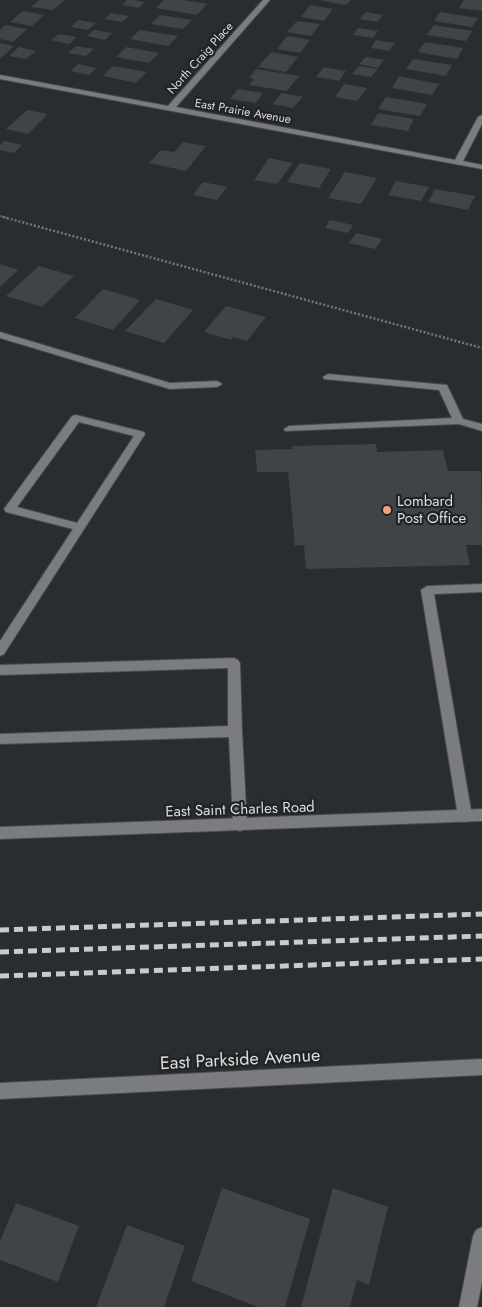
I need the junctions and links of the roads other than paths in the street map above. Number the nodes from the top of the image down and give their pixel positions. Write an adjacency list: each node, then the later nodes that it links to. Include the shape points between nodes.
1 (267, 0): 3 (street, North Craig Place)
2 (0, 77): 3 (street, East Prairie Avenue)
3 (170, 109): 5 (street, East Prairie Avenue)
4 (482, 117): 5 (street)
5 (458, 162): 6 (street, East Prairie Avenue)
6 (482, 167)
7 (0, 335): 9 (street, via 170,386)
8 (328, 377): 10 (street, via 443,386)
9 (217, 384)
10 (459, 422): 11 (street); 12 (street)
11 (482, 428)
12 (289, 429)
13 (79, 528): 13 (street, via 104,488 140,434 76,418 10,509); 15 (street)
14 (482, 588): 20 (street, via 427,590)
15 (0, 651)
16 (0, 670): 17 (street, via 234,664)
17 (235, 732): 18 (street); 21 (street)
18 (0, 739)
19 (482, 815): 20 (street, East Saint Charles Road)
20 (464, 816): 21 (street, East Saint Charles Road)
21 (240, 825): 22 (street, East Saint Charles Road)
22 (0, 833)
23 (482, 1067): 24 (street, East Parkside Avenue)
24 (0, 1090)
25 (482, 1236): 26 (street)
26 (468, 1307)

